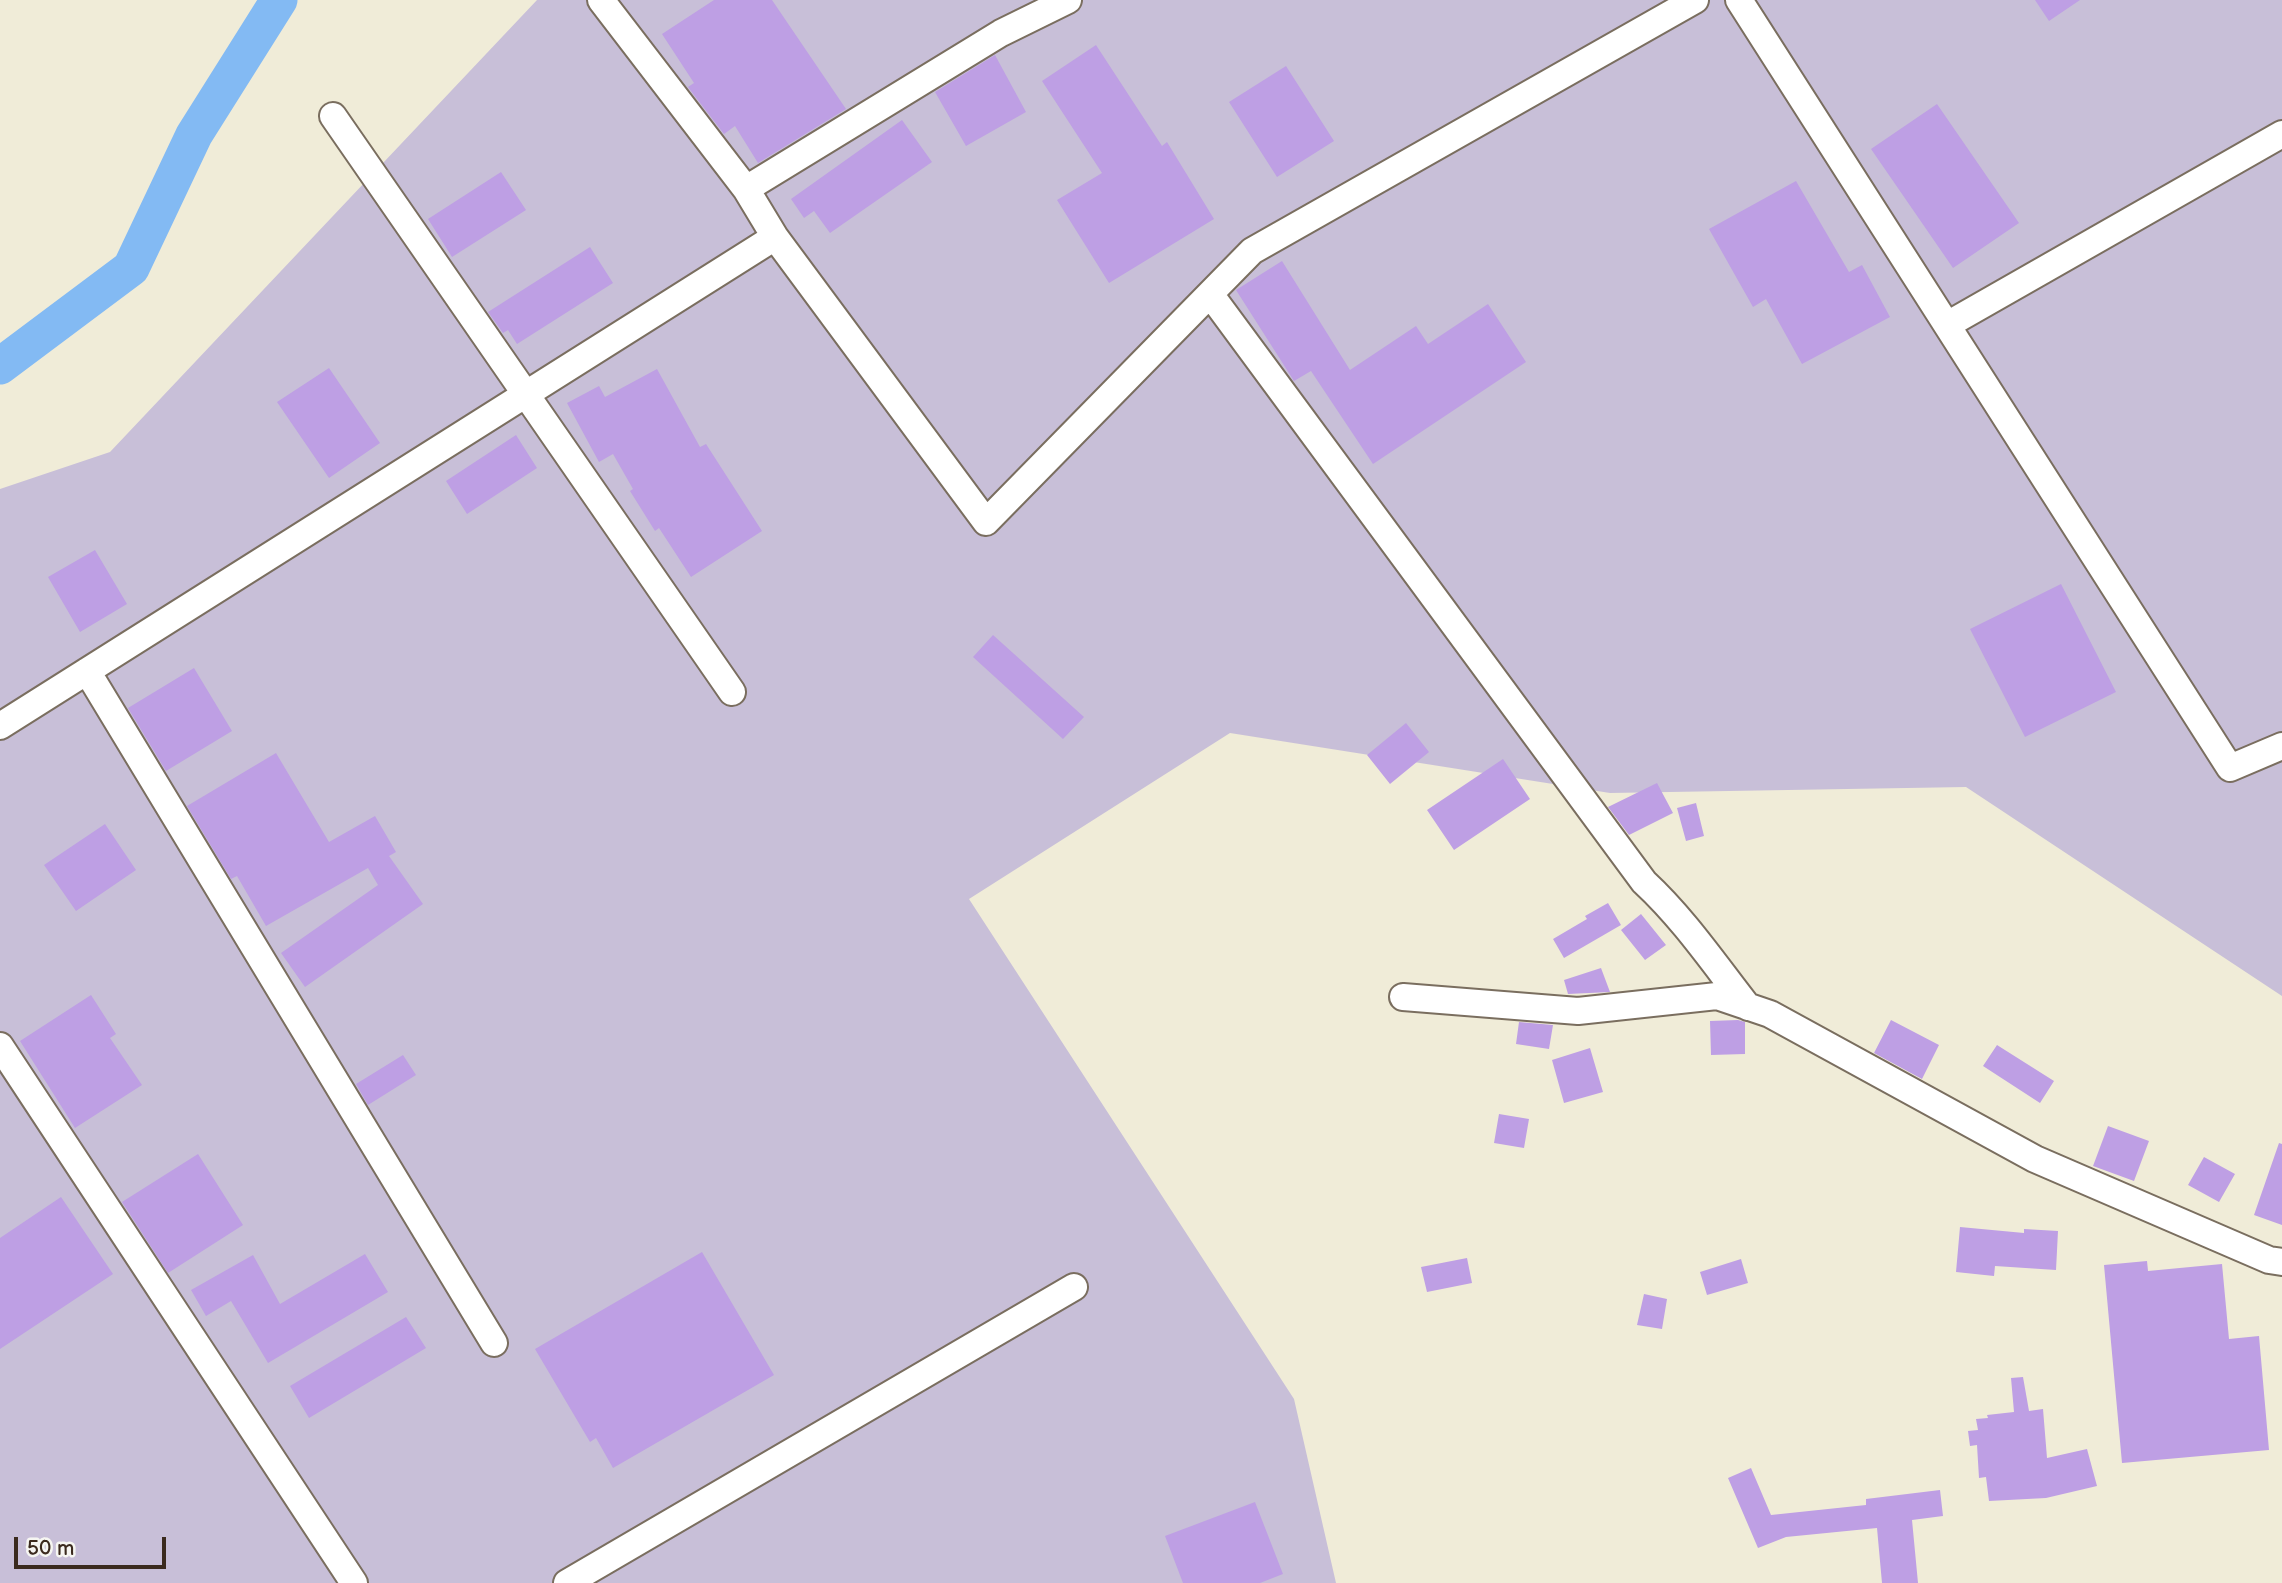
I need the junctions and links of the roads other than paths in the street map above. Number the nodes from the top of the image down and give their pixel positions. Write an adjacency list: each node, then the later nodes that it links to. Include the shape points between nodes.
1 (601, 0): 7 (street)
2 (1068, 0): 7 (street, via 1001,33)
3 (1695, 0): 9 (street, via 1252,251)
4 (1739, 0): 10 (street)
5 (333, 116): 11 (street)
6 (2282, 134): 10 (street)
7 (746, 189): 8 (street)
8 (775, 237): 9 (street, via 986,522); 11 (street)
9 (1210, 294): 17 (street, via 1644,882 1662,898)
10 (1947, 325): 15 (street, via 2230,768)
11 (526, 394): 12 (street); 13 (street)
12 (87, 671): 14 (street); 21 (street)
13 (732, 692)
14 (0, 726)
15 (2282, 746)
16 (1403, 997): 17 (street, via 1578,1010 1717,996)
17 (1748, 1007): 19 (street, via 1770,1014 2035,1159)
18 (0, 1046): 22 (street)
19 (2282, 1262)
20 (1074, 1287): 23 (street)
21 (495, 1343)
22 (354, 1583)
23 (567, 1583)

